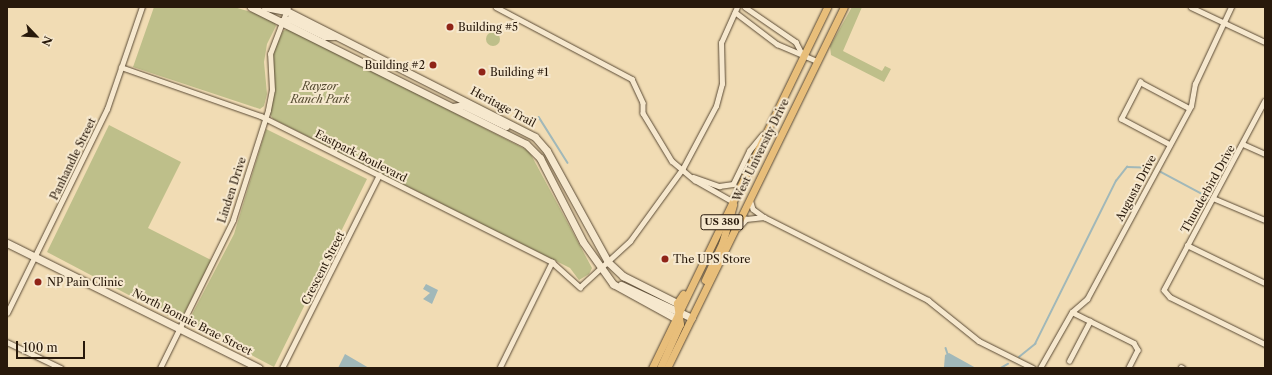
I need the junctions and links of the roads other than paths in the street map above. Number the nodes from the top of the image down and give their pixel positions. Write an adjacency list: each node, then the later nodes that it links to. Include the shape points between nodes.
1 (142, 7): 20 (street, Panhandle Street)
2 (251, 7): 13 (street, Heritage Trail)
3 (265, 7): 11 (street, via 280,12)
4 (279, 7): 11 (street, Heritage Trail)
5 (496, 7): 31 (street, via 632,79 643,103 644,112 665,153)
6 (745, 7): 17 (street, via 796,42)
7 (827, 7): 17 (main road, West University Drive / US 380)
8 (844, 7): 18 (main road, West University Drive / US 380)
9 (1191, 7): 14 (street)
10 (1231, 7): 14 (street, Augusta Drive)
11 (288, 9): 13 (street, Linden Drive); 15 (street, Heritage Trail)
12 (736, 9): 17 (street, via 777,44); 31 (street, via 721,43 722,84 716,106)
13 (282, 21): 15 (street, via 290,19 325,36); 21 (street, Heritage Trail); 25 (street, Linden Drive, via 270,54 272,90)
14 (1224, 23): 16 (street); 24 (street, Augusta Drive, via 1195,84)
15 (335, 36): 19 (street, Heritage Trail)
16 (1265, 42)
17 (802, 54): 18 (street); 27 (main road, West University Drive / US 380)
18 (817, 61): 36 (main road, West University Drive / US 380)
19 (395, 65): 21 (street); 46 (street, Heritage Trail, via 535,137 547,151)
20 (121, 67): 25 (street, Eastpark Boulevard); 44 (street, Panhandle Street, via 101,121)
21 (390, 75): 23 (street, Heritage Trail)
22 (1265, 101): 28 (street, Thunderbird Drive)
23 (453, 107): 26 (street, via 463,105); 47 (street, Heritage Trail, via 533,150)
24 (1189, 108): 29 (street, Augusta Drive); 29 (street, via 1140,82 1121,120)
25 (265, 118): 32 (street, Eastpark Boulevard); 55 (street, Linden Drive, via 224,243)
26 (506, 126)
27 (765, 131): 33 (street, via 749,151 733,184 719,186); 34 (main road, West University Drive / US 380)
28 (1243, 144): 30 (street); 35 (street, Thunderbird Drive)
29 (1170, 145): 50 (street, Augusta Drive, via 1087,299)
30 (1265, 154)
31 (682, 169): 33 (street); 46 (street, via 630,241)
32 (379, 175): 45 (street, Eastpark Boulevard); 63 (street, Crescent Street)
33 (694, 176): 37 (street)
34 (736, 191): 37 (main road, West University Drive / US 380); 53 (main road, via 727,232 693,306)
35 (1213, 198): 39 (street); 43 (street, Thunderbird Drive)
36 (750, 199): 38 (street, via 753,209); 41 (main road, West University Drive / US 380)
37 (732, 201): 40 (main road, West University Drive / US 380)
38 (764, 217): 41 (street, via 746,219); 67 (street, via 928,300 979,341)
39 (1265, 220)
40 (716, 234): 49 (main road, via 709,239); 52 (main road, West University Drive / US 380)
41 (733, 234): 53 (main road, West University Drive / US 380)
42 (7, 243): 44 (street, North Bonnie Brae Street)
43 (1187, 245): 48 (street); 57 (street, Thunderbird Drive, via 1164,290 1170,297)
44 (34, 256): 51 (street, Panhandle Street); 55 (street, North Bonnie Brae Street)
45 (552, 262): 47 (street, Eastpark Boulevard, via 580,287); 59 (street)
46 (608, 262): 47 (street); 49 (street, Heritage Trail, via 623,276)
47 (601, 268): 52 (street, Heritage Trail, via 612,282)
48 (1265, 282)
49 (677, 303): 52 (main road)
50 (1072, 312): 54 (street); 68 (street, Augusta Drive)
51 (7, 313)
52 (677, 315): 53 (street, Heritage Trail); 64 (main road, West University Drive / US 380); 65 (main road, via 680,324)
53 (692, 318): 66 (main road, West University Drive / US 380)
54 (1090, 321): 58 (street); 69 (street, via 1136,346)
55 (180, 328): 61 (street, Linden Drive); 62 (street, North Bonnie Brae Street)
56 (7, 342): 60 (street)
57 (1265, 344)
58 (1069, 361)
59 (500, 367)
60 (61, 368)
61 (160, 368)
62 (259, 368)
63 (282, 368)
64 (652, 368)
65 (660, 368)
66 (666, 368)
67 (1033, 368)
68 (1040, 368)
69 (1129, 368)

